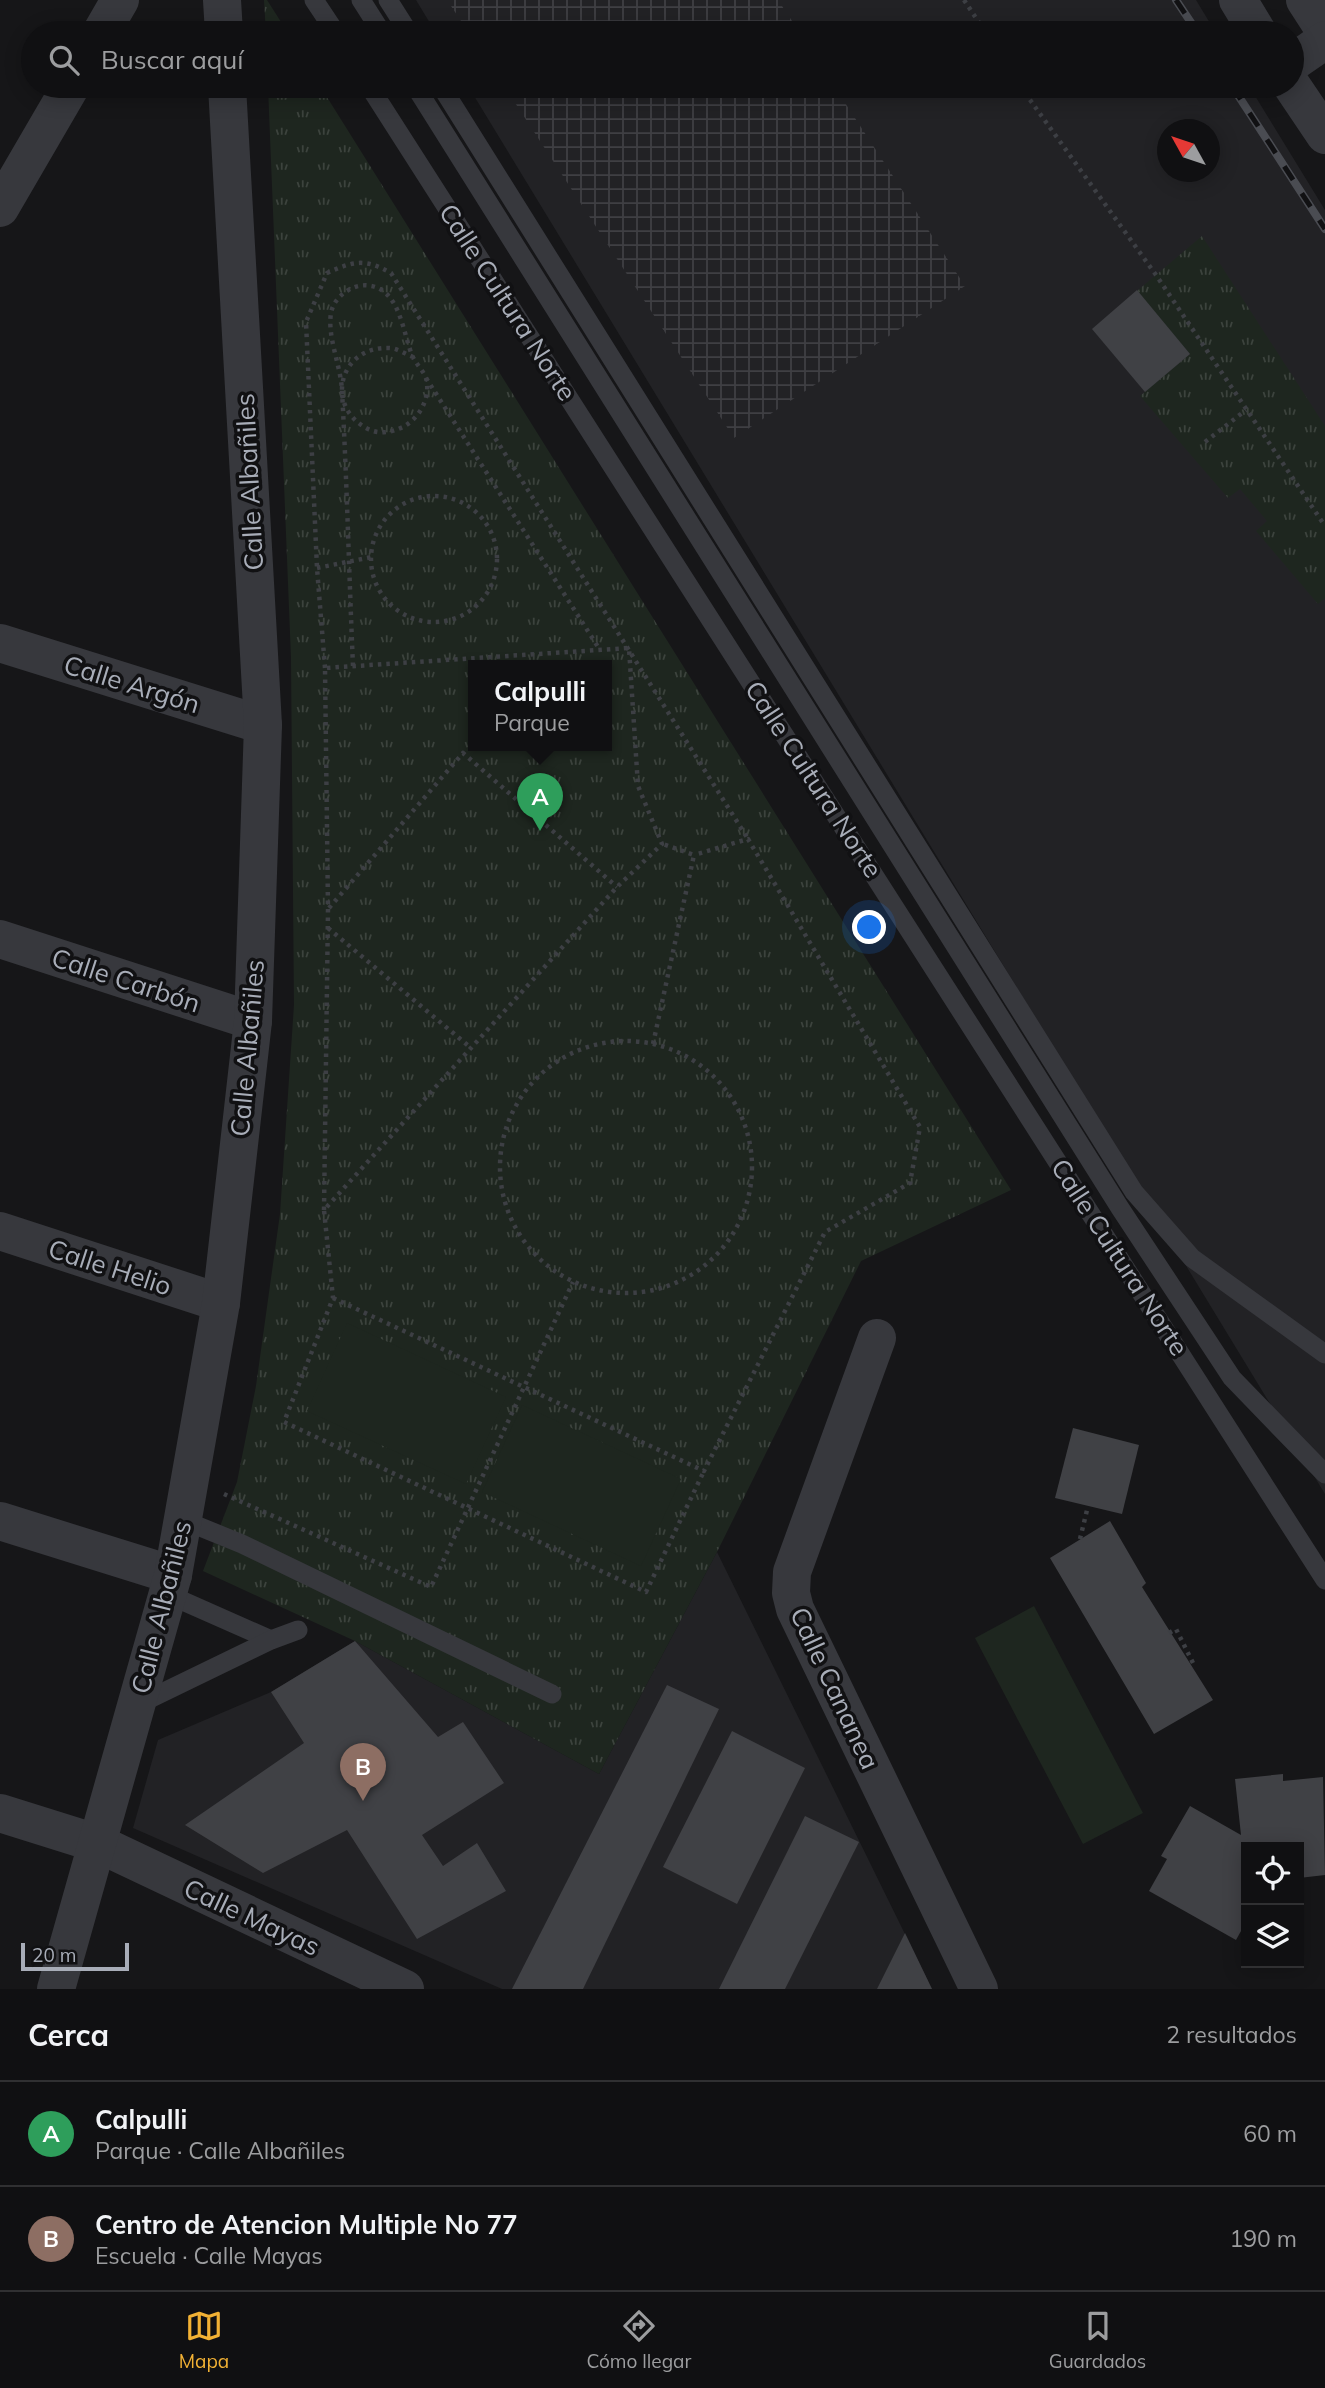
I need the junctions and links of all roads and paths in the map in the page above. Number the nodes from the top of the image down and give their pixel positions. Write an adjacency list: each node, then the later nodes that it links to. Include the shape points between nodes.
1 (120, 0): 9 (street)
2 (222, 0): 10 (street)
3 (314, 0): 11 (lane)
4 (361, 0): 12 (lane)
5 (388, 0): 13 (lane)
6 (964, 0): 14 (path)
7 (1238, 0): 15 (street)
8 (1305, 0): 16 (street)
9 (108, 21)
10 (223, 21)
11 (328, 21)
12 (374, 21)
13 (401, 21)
14 (978, 21)
15 (1251, 21)
16 (1325, 31)
17 (1325, 40): 18 (street)
18 (1304, 55)
19 (64, 98): 27 (street)
20 (228, 98): 43 (street, Calle Albañiles)
21 (377, 98): 70 (lane, Calle Cultura Norte)
22 (423, 98): 63 (lane, via 1120,1208 1232,1378)
23 (449, 98): 60 (lane, via 1134,1192 1192,1258)
24 (1029, 98): 32 (path)
25 (1300, 98): 26 (street)
26 (1325, 135)
27 (0, 208)
28 (413, 357): 29 (path); 30 (path, via 391,347 367,350 351,363); 30 (path, via 397,309 387,294 371,286 352,287 339,297 331,312)
29 (426, 378): 31 (path, via 425,401 413,422 391,432 371,431 353,420); 40 (path)
30 (342, 381): 31 (path)
31 (343, 402): 36 (path)
32 (1246, 410): 33 (path); 34 (path)
33 (1205, 442)
34 (1325, 526)
35 (372, 557): 35 (path, via 378,586 397,610 415,619 439,622 461,616 480,603 493,583 498,560 494,537 483,517 465,503 442,496 420,497 386,519 375,537); 36 (path)
36 (349, 563): 37 (path); 41 (path)
37 (317, 568): 39 (path, via 306,322 327,273 350,263 372,262 391,273); 42 (path)
38 (0, 643): 43 (street, Calle Argón)
39 (629, 648): 40 (path); 44 (path); 45 (path, via 638,786)
40 (600, 650): 41 (path)
41 (353, 666): 42 (path)
42 (326, 668): 48 (path)
43 (263, 725): 51 (street, Calle Albañiles)
44 (748, 839): 46 (path); 62 (path, via 920,1127 910,1183 825,1232)
45 (662, 844): 46 (path); 47 (path)
46 (694, 855): 52 (path)
47 (617, 887): 48 (path, via 463,753); 53 (path)
48 (328, 909): 49 (path)
49 (327, 927): 53 (path); 54 (path)
50 (0, 939): 51 (street, Calle Carbón)
51 (253, 1021): 58 (street, Calle Albañiles)
52 (653, 1044): 56 (path, via 615,1042 578,1051 537,1079 510,1119 500,1167 509,1213 534,1254); 56 (path, via 699,1064 733,1100 751,1147 748,1198 727,1243 690,1276 668,1286 620,1293)
53 (471, 1048): 54 (path)
54 (324, 1210): 57 (path)
55 (0, 1231): 58 (street, Calle Helio)
56 (573, 1282): 61 (path)
57 (333, 1298): 61 (path); 66 (path, via 284,1422)
58 (221, 1303): 64 (street, Calle Albañiles)
59 (877, 1338): 82 (street, Calle Cananea, via 792,1572 791,1592 795,1609)
60 (1325, 1354)
61 (525, 1387): 62 (path); 66 (path)
62 (704, 1471): 66 (path, via 646,1592)
63 (1325, 1474)
64 (191, 1480): 66 (path, via 431,1587); 67 (street, Calle Albañiles)
65 (1088, 1506): 69 (path)
66 (468, 1508)
67 (183, 1520): 71 (street, Calle Albañiles); 76 (lane)
68 (0, 1521): 71 (street)
69 (1080, 1539)
70 (1325, 1580)
71 (170, 1585): 74 (lane); 77 (street, Calle Albañiles)
72 (298, 1630): 74 (lane)
73 (1169, 1633): 75 (path, via 1176,1629)
74 (271, 1640): 77 (lane)
75 (1195, 1667)
76 (552, 1694)
77 (137, 1705): 79 (street, Calle Albañiles)
78 (0, 1813): 79 (street, Calle Mayas)
79 (99, 1844): 80 (street, Calle Albañiles); 81 (street, Calle Mayas)
80 (56, 1989)
81 (405, 1989)
82 (979, 1989)

